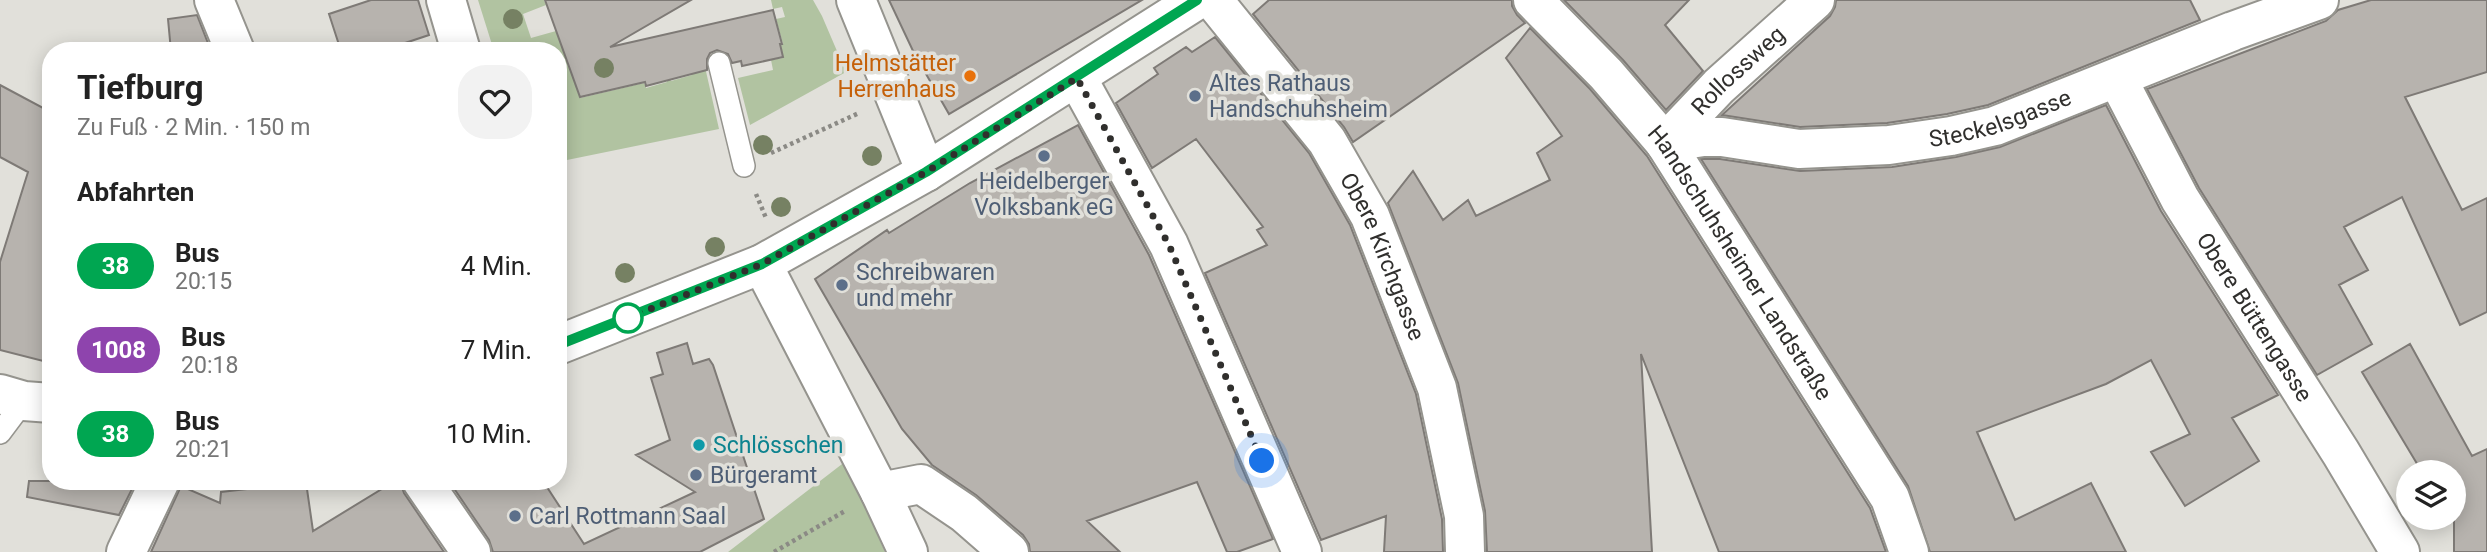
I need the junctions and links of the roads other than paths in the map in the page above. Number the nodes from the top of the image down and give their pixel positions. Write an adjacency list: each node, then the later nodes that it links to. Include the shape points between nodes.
1 (214, 0): 9 (street)
2 (446, 0): 10 (street)
3 (856, 0): 16 (street)
4 (1197, 0): 12 (street)
5 (1213, 0): 29 (street, Obere Kirchgasse, via 1327,141 1370,216 1437,388 1465,516)
6 (1533, 0): 14 (street, Handschuhsheimer Landstraße)
7 (1815, 0): 14 (street, Rollossweg, via 1719,86)
8 (2319, 0): 13 (street, Steckelsgasse)
9 (231, 42)
10 (458, 42)
11 (719, 63): 15 (lane)
12 (1077, 78): 16 (street); 28 (street, via 1169,245)
13 (2117, 78): 14 (street, Steckelsgasse, via 1995,126 1889,145 1799,149 1722,136); 31 (street, Obere Büttengasse, via 2180,199)
14 (1665, 143): 30 (street, Handschuhsheimer Landstraße, via 1890,498)
15 (744, 166)
16 (926, 172): 17 (street)
17 (772, 259): 18 (street); 23 (street)
18 (567, 331)
19 (25, 399): 20 (lane)
20 (0, 433)
21 (156, 490): 24 (street)
22 (428, 490): 25 (street)
23 (880, 492): 26 (street); 27 (street, via 921,484)
24 (126, 552)
25 (471, 552)
26 (908, 552)
27 (1009, 552)
28 (1302, 552)
29 (1465, 552)
30 (1909, 552)
31 (2400, 552)

